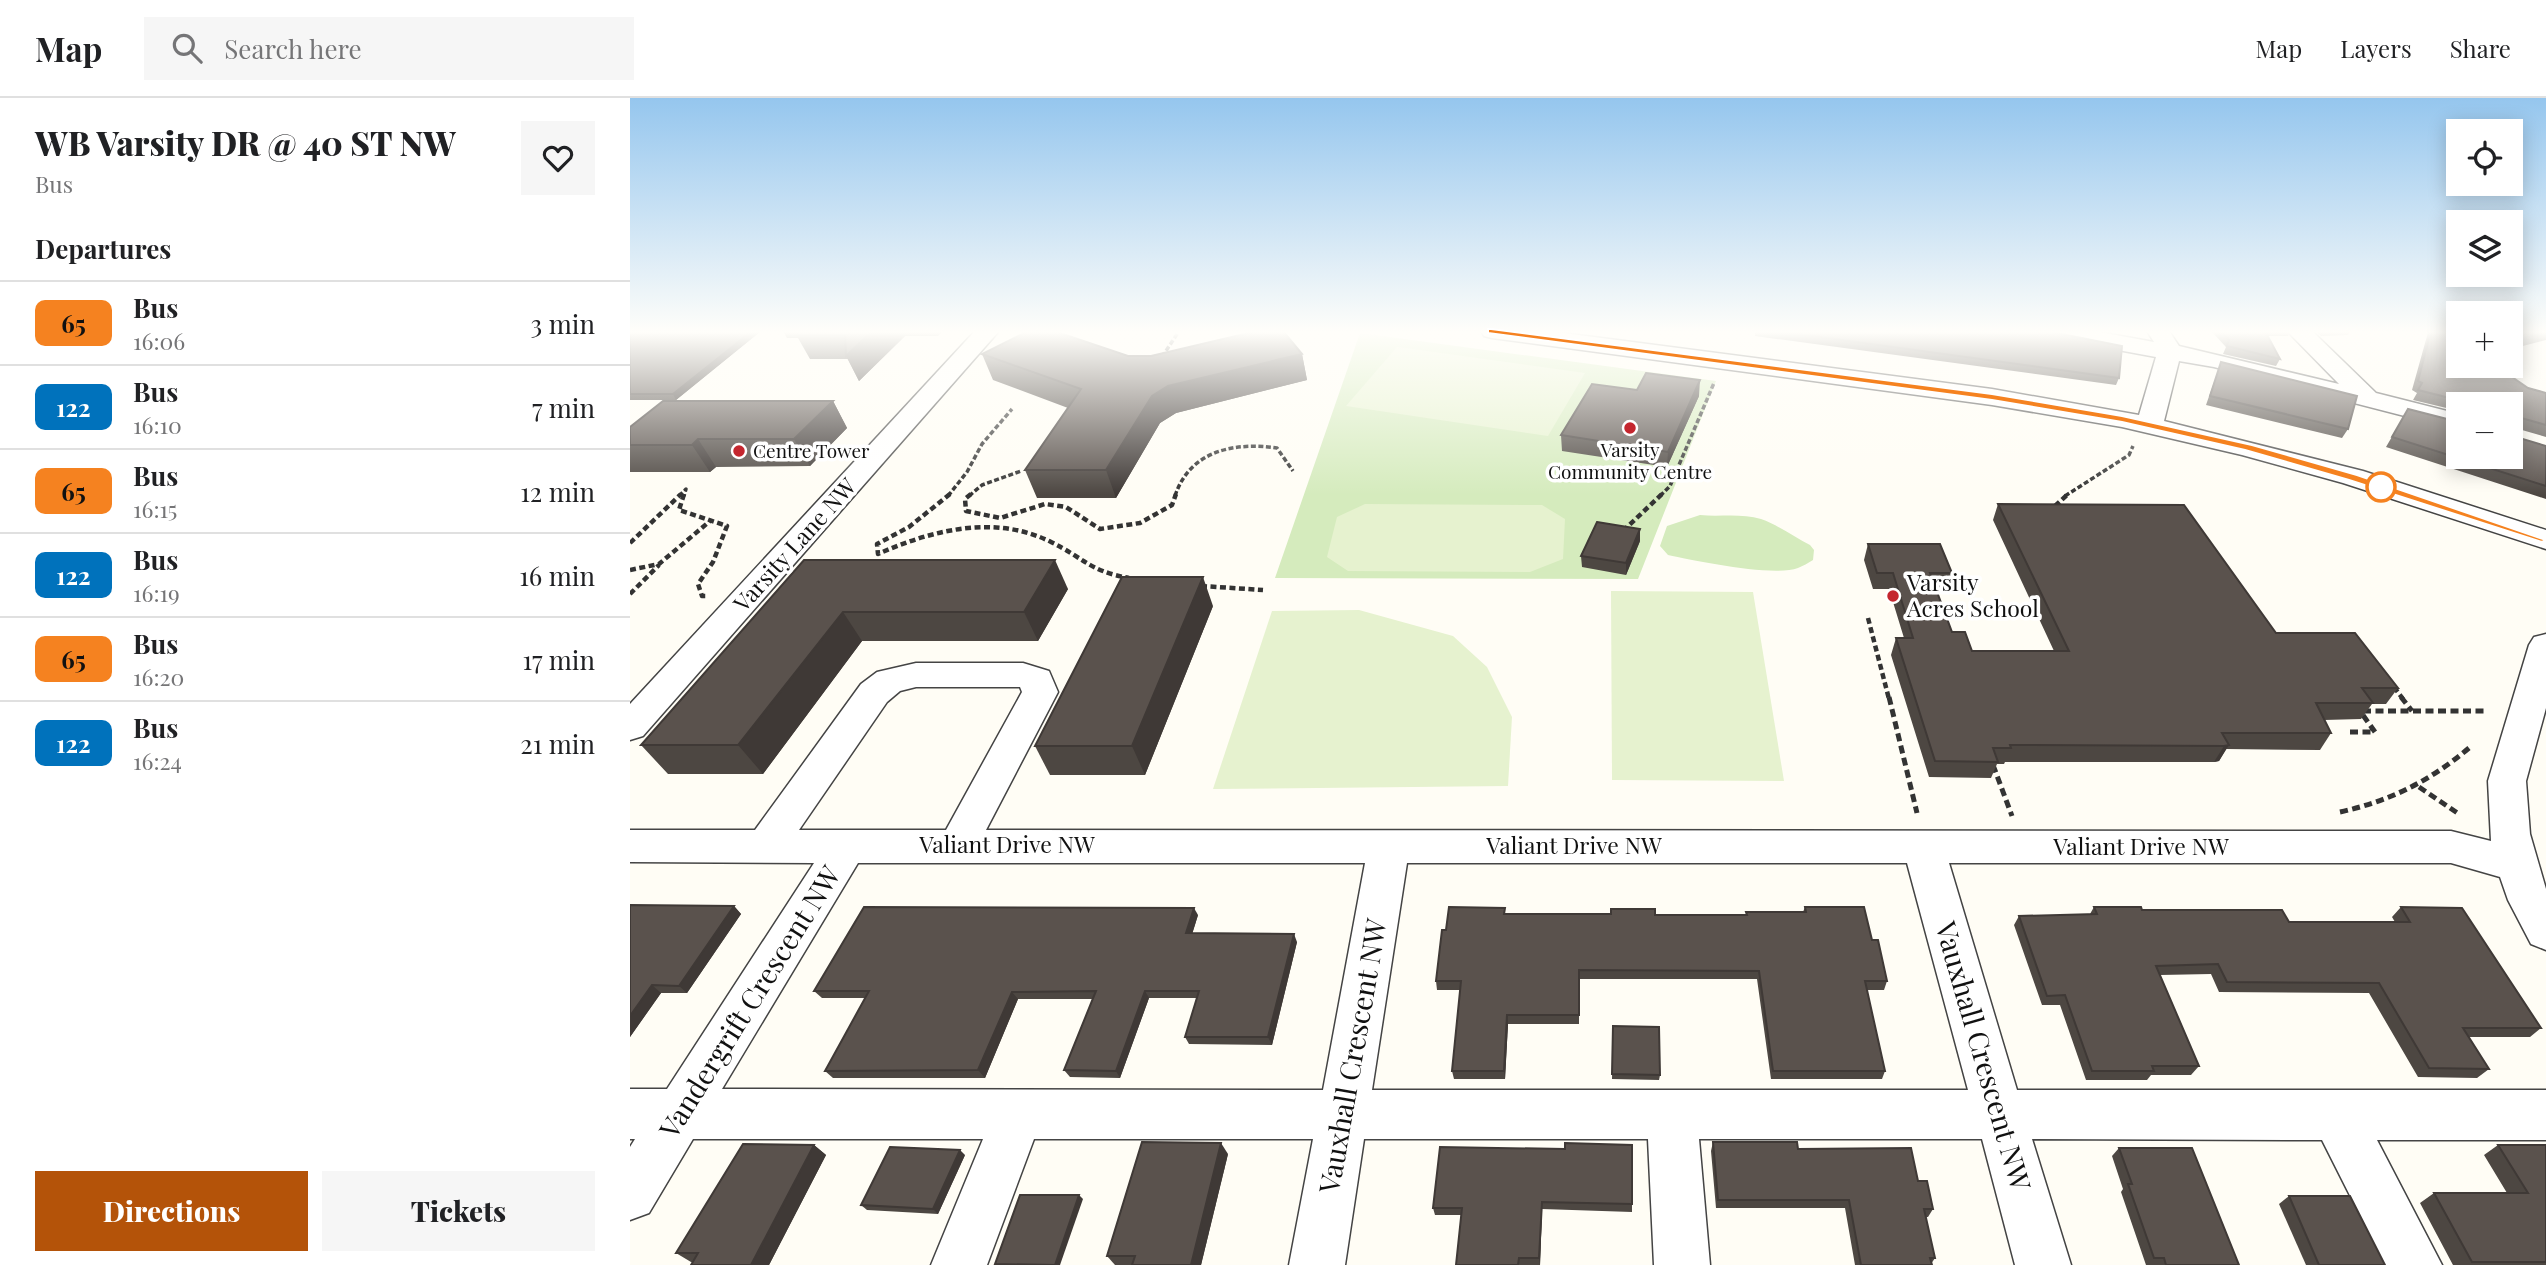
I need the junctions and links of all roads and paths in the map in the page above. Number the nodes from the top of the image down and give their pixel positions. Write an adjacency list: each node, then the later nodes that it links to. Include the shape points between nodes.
1 (939, 385): 25 (street, Varsity Lane NW)
2 (1704, 385): 16 (path, via 1670,486)
3 (1905, 385): 10 (street)
4 (2156, 385): 10 (street)
5 (2328, 385): 7 (street)
6 (2356, 385): 7 (street)
7 (2367, 396): 9 (street)
8 (1012, 409): 21 (path, via 982,444 957,487 929,513 877,544 878,554 930,534 987,526 1026,532 1095,570)
9 (2446, 418)
10 (2150, 425): 17 (street, via 2353,477)
11 (2120, 443): 14 (path, via 2133,445 2129,455)
12 (1021, 471): 13 (path, via 982,485 965,499 966,511 1000,518 1045,504 1066,507 1100,529 1140,523 1172,505 1181,480 1203,456 1230,447 1254,443 1277,448)
13 (1293, 471)
14 (2055, 506)
15 (710, 521): 18 (path, via 679,510 686,489); 19 (path); 25 (path, via 727,526 713,562 698,584 702,596)
16 (1622, 532)
17 (2546, 540)
18 (630, 544)
19 (660, 564): 20 (path); 24 (path)
20 (630, 570)
21 (1132, 579)
22 (1191, 586): 23 (path)
23 (1263, 590)
24 (630, 594)
25 (751, 594): 31 (street, Varsity Lane NW)
26 (1868, 618): 39 (path)
27 (2545, 658): 45 (street, via 2507,781)
28 (2382, 681): 29 (path, via 2395,687)
29 (2413, 711): 30 (path); 32 (path, via 2358,711 2375,732)
30 (2484, 711)
31 (630, 727)
32 (2350, 732)
33 (2469, 748): 35 (path)
34 (1993, 764): 38 (path)
35 (2419, 787): 36 (path, via 2393,799); 37 (path)
36 (2336, 812)
37 (2459, 815)
38 (2012, 818)
39 (1921, 832): 44 (street, Valiant Drive NW); 45 (street, Valiant Drive NW, via 2451,847); 54 (street, Vauxhall Crescent NW)
40 (958, 845): 42 (street, via 1040,692 1037,680 1023,675 916,675 889,681 874,693); 43 (street, Valiant Drive NW); 44 (street, Valiant Drive NW)
41 (630, 846): 42 (street, Valiant Drive NW)
42 (766, 846): 43 (street, Valiant Drive NW)
43 (847, 846): 47 (street, Vandergrift Crescent NW)
44 (1389, 846): 52 (street, Vauxhall Crescent NW)
45 (2516, 864): 46 (street)
46 (2546, 931)
47 (681, 1113): 48 (street); 49 (street); 55 (street, Vandergrift Crescent NW)
48 (1018, 1113): 52 (street); 56 (street)
49 (630, 1114)
50 (1672, 1114): 52 (street); 54 (street); 58 (street)
51 (2336, 1114): 53 (street); 54 (street); 60 (street)
52 (1343, 1115): 57 (street, Vauxhall Crescent NW)
53 (2546, 1115)
54 (2001, 1117): 59 (street, Vauxhall Crescent NW)
55 (630, 1194)
56 (959, 1265)
57 (1317, 1265)
58 (1682, 1265)
59 (2043, 1265)
60 (2414, 1265)

